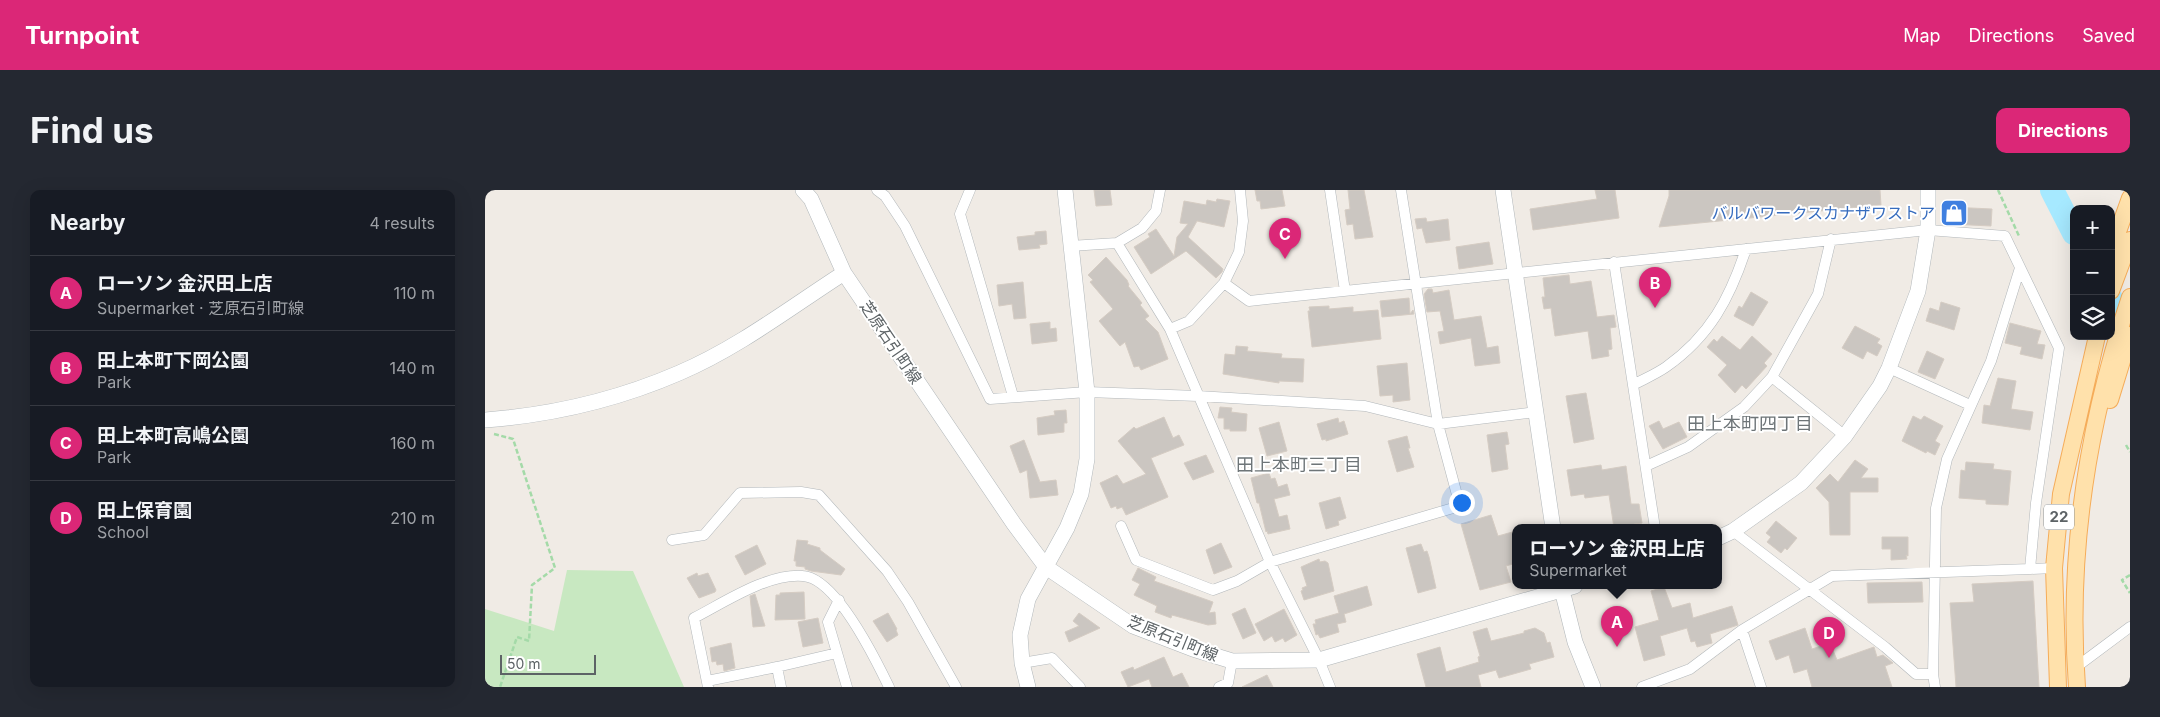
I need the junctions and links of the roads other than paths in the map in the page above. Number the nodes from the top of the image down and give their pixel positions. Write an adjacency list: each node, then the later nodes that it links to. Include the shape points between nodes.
1 (803, 190): 21 (street, 芝原石引町線, via 811,199)
2 (877, 190): 37 (street, via 885,196 905,226 990,399)
3 (970, 190): 37 (street, via 960,214)
4 (1065, 190): 16 (street)
5 (1160, 190): 15 (street, via 1156,211 1142,228)
6 (1240, 190): 24 (street, via 1243,221 1239,252)
7 (1331, 190): 26 (street)
8 (1401, 190): 25 (street)
9 (1503, 190): 22 (street)
10 (1928, 190): 12 (street)
11 (2127, 205): 18 (main road)
12 (1928, 230): 13 (street); 20 (street, via 2005,236); 32 (street, via 1918,291)
13 (1831, 239): 17 (street); 33 (street, via 1818,294)
14 (2130, 240): 23 (main road)
15 (1117, 243): 16 (street); 28 (street)
16 (1070, 246): 36 (street)
17 (1746, 248): 19 (street); 35 (street, via 1736,280 1703,336 1666,367)
18 (2112, 250)
19 (1614, 262): 22 (street); 35 (street)
20 (2020, 268): 39 (street, via 1991,361); 55 (street, via 2059,348 2036,503)
21 (845, 273): 41 (street, via 729,348 680,373 631,391 565,409); 53 (street, 芝原石引町線)
22 (1516, 273): 25 (street); 40 (street)
23 (2115, 280)
24 (1224, 283): 26 (street, via 1249,301); 28 (street, via 1189,321)
25 (1414, 284): 26 (street); 42 (street)
26 (1345, 291)
27 (2130, 297): 34 (main road, 22)
28 (1170, 329): 38 (street)
29 (2130, 335): 34 (main road, 22)
30 (2084, 340): 45 (main road, 22, via 2066,430)
31 (2095, 344): 45 (main road, 22)
32 (1889, 368): 39 (street); 43 (street)
33 (1773, 377): 43 (street); 44 (street, via 1744,407 1688,447)
34 (2109, 383): 68 (main road, 22, via 2079,526 2074,585)
35 (1633, 385): 44 (street)
36 (1087, 392): 37 (street); 38 (street); 53 (street, via 1087,460 1081,494)
37 (1013, 396)
38 (1197, 396): 42 (street, via 1365,406); 52 (street)
39 (1971, 406): 56 (street, via 1947,459 1936,508)
40 (1536, 412): 42 (street); 46 (street)
41 (485, 420)
42 (1438, 424): 52 (street, via 1460,506)
43 (1845, 436): 49 (street, via 1801,483)
44 (1645, 466): 47 (street)
45 (2061, 494): 54 (main road, 22)
46 (1552, 524)
47 (1654, 524)
48 (1121, 526): 52 (street, via 1136,560 1213,590 1237,581)
49 (1733, 531): 50 (street); 59 (street)
50 (1722, 536)
51 (672, 540): 74 (street, via 704,536 739,493 801,492 819,495 887,571)
52 (1270, 562): 64 (street)
53 (1046, 567): 65 (street, 芝原石引町線, via 1133,626); 66 (street, via 1028,599 1020,635)
54 (2054, 568): 55 (street); 83 (main road, 22)
55 (2030, 569): 56 (street)
56 (1934, 574): 59 (street, via 1831,576); 69 (street)
57 (1559, 589): 64 (street, 芝原石引町線)
58 (1566, 589): 79 (street, 芝原石引町線, via 1575,642)
59 (1808, 589): 62 (street); 69 (street, via 1916,674)
60 (839, 600): 63 (street, via 829,622); 70 (street, via 819,582 805,576 781,578 694,618); 73 (street)
61 (2130, 628): 68 (street)
62 (1742, 630): 80 (street, via 1690,669); 81 (street)
63 (837, 654): 67 (street); 72 (street)
64 (1319, 660): 65 (street, 芝原石引町線); 78 (street)
65 (1232, 661): 77 (street, via 1228,683)
66 (1022, 663): 75 (street); 76 (street, via 1052,658)
67 (777, 667): 70 (street); 71 (street)
68 (2075, 668): 84 (main road, 22)
69 (1933, 674): 82 (street)
70 (708, 684)
71 (781, 687)
72 (847, 687)
73 (889, 687)
74 (955, 687)
75 (1028, 687)
76 (1080, 687)
77 (1219, 687)
78 (1330, 687)
79 (1593, 687)
80 (1642, 687)
81 (1761, 687)
82 (1935, 687)
83 (2058, 687)
84 (2077, 687)

